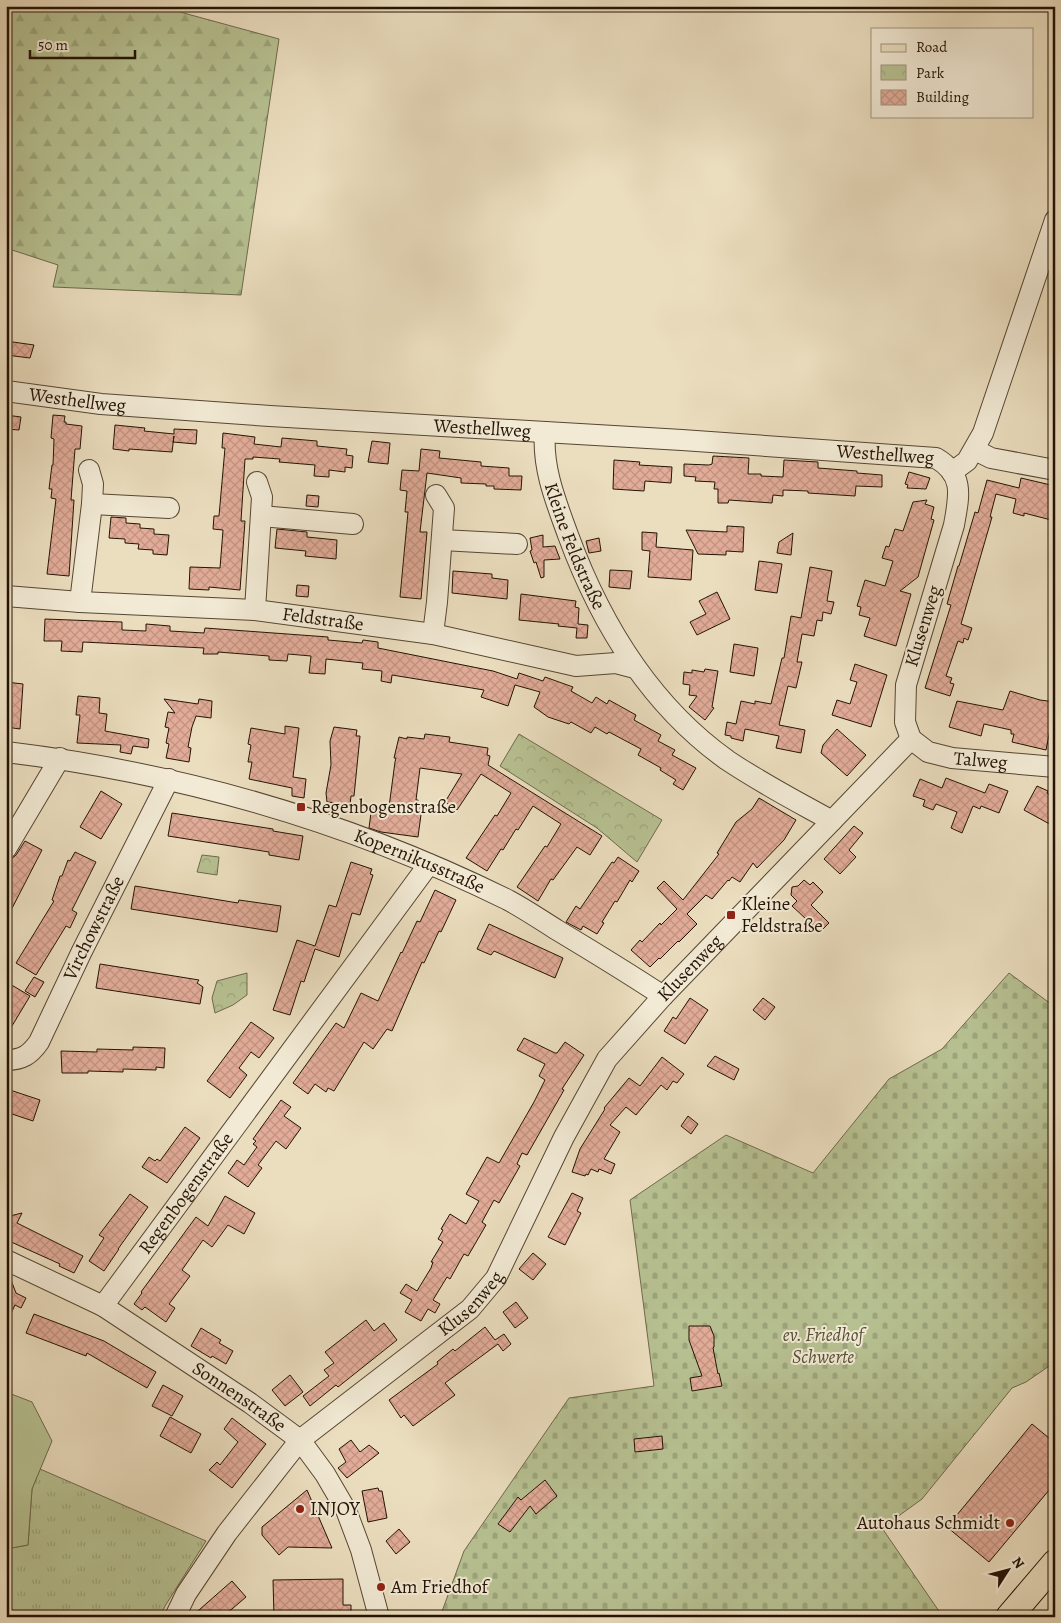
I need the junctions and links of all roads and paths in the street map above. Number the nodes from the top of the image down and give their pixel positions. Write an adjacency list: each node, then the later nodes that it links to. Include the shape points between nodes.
1 (1055, 220): 4 (street)
2 (6, 391): 3 (street, Westhellweg, via 101,404)
3 (545, 432): 7 (street, Westhellweg, via 936,458); 20 (street, Kleine Feldstraße, via 545,464 576,555 592,592)
4 (975, 450): 6 (street, via 991,458); 7 (street)
5 (89, 470): 10 (street, via 93,484)
6 (1055, 470)
7 (952, 472): 21 (street, Klusenweg, via 958,480 954,525 906,685 905,722)
8 (257, 482): 12 (street, via 262,497)
9 (436, 495): 14 (street, via 444,508)
10 (92, 504): 11 (street); 17 (street)
11 (169, 508)
12 (261, 516): 13 (street); 18 (street)
13 (353, 524)
14 (442, 540): 15 (street); 19 (street)
15 (517, 544)
16 (6, 596): 17 (street, Feldstraße)
17 (80, 602): 18 (street, Feldstraße)
18 (255, 610): 19 (street, Feldstraße)
19 (433, 634): 20 (street, Feldstraße, via 576,666 616,664)
20 (635, 668): 26 (street, Kleine Feldstraße, via 663,701 726,759)
21 (911, 739): 24 (street, Talweg, via 928,752 952,758); 26 (street, Klusenweg)
22 (6, 752): 23 (street, Kopernikusstraße)
23 (60, 758): 25 (street, Kopernikusstraße); 27 (street)
24 (1055, 767)
25 (169, 779): 28 (street, Kopernikusstraße, via 297,814); 30 (street, Virchowstraße, via 39,1042 26,1057)
26 (831, 821): 29 (street, Klusenweg)
27 (6, 849)
28 (429, 864): 29 (street, Kopernikusstraße, via 510,901); 32 (street, Regenbogenstraße)
29 (663, 996): 33 (street, Klusenweg, via 607,1059 564,1137 496,1278 470,1309)
30 (6, 1060)
31 (6, 1260): 32 (street, Sonnenstraße)
32 (103, 1306): 33 (street, Sonnenstraße)
33 (300, 1440): 35 (street, Klusenweg, via 227,1533 186,1594); 36 (street, Sonnenstraße, via 346,1510 361,1550)
34 (1055, 1562): 37 (main road)
35 (175, 1617)
36 (379, 1617)
37 (1009, 1617)

